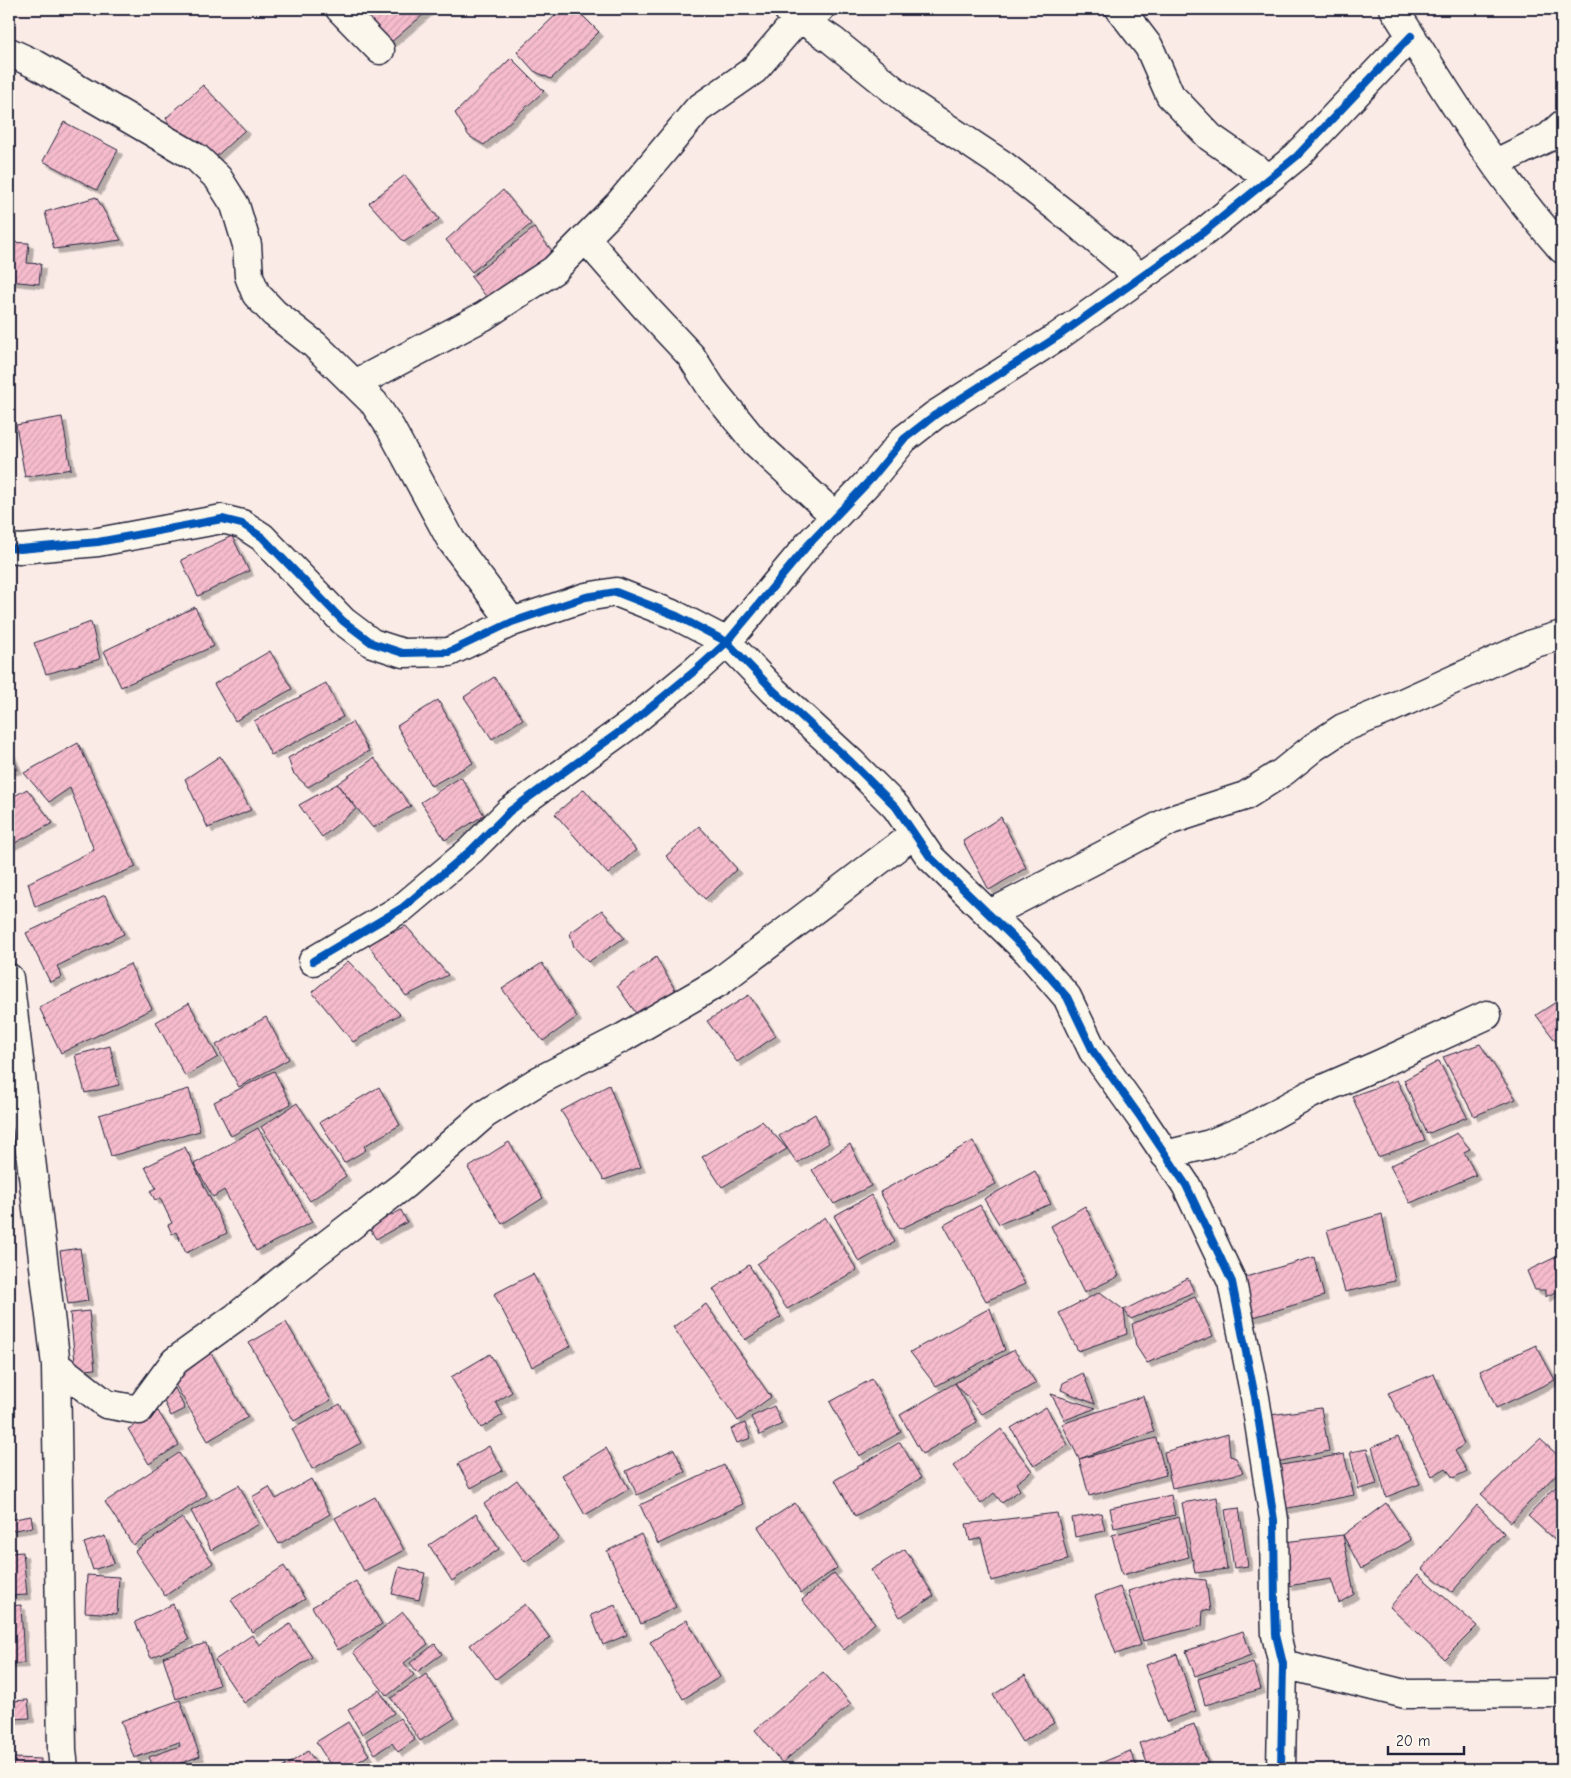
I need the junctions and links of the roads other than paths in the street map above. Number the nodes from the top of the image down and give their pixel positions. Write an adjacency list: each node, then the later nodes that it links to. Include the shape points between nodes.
1 (340, 9): 6 (street)
2 (1120, 9): 10 (street, via 1149,47 1170,95 1210,138)
3 (1394, 9): 5 (street)
4 (803, 12): 11 (street, via 754,70 698,109 619,204); 13 (street, via 832,40 911,104 1003,165)
5 (1411, 36): 9 (street); 10 (street, via 1296,156)
6 (380, 50)
7 (9, 52): 14 (street, via 197,158 218,178 235,205 247,245 249,276 256,294)
8 (1562, 125): 9 (street, via 1549,137)
9 (1496, 163): 12 (street, via 1533,216)
10 (1269, 178): 13 (street, via 1204,232)
11 (585, 238): 14 (street, via 554,270 484,316); 15 (street, via 691,356 712,389 755,442)
12 (1562, 249)
13 (1140, 277): 15 (street, via 904,439)
14 (355, 384): 17 (street, via 374,402 451,540)
15 (836, 516): 19 (street)
16 (9, 548): 17 (street, via 98,542 222,519 242,524 262,537 343,621 372,643 403,653 449,652)
17 (512, 622): 19 (street, via 586,597 616,592 677,616)
18 (1562, 635): 21 (street, via 1532,644 1343,728 1245,796 1171,820)
19 (727, 642): 20 (street, via 896,807); 22 (street, via 629,725 510,811 471,850 402,908)
20 (914, 834): 21 (street, via 930,857); 26 (street, via 719,982 624,1037 540,1080 485,1114 404,1185 236,1318 175,1361 139,1410 106,1404)
21 (990, 914): 25 (street, via 1066,997 1093,1051)
22 (313, 961)
23 (9, 978): 26 (street)
24 (1487, 1015): 25 (street, via 1311,1094 1251,1127 1210,1144)
25 (1165, 1155): 27 (street, via 1186,1185 1232,1282 1255,1397 1274,1520 1274,1605 1276,1635)
26 (56, 1366): 30 (street)
27 (1283, 1664): 28 (street, via 1405,1694); 29 (street)
28 (1562, 1693)
29 (1278, 1768)
30 (64, 1769)

